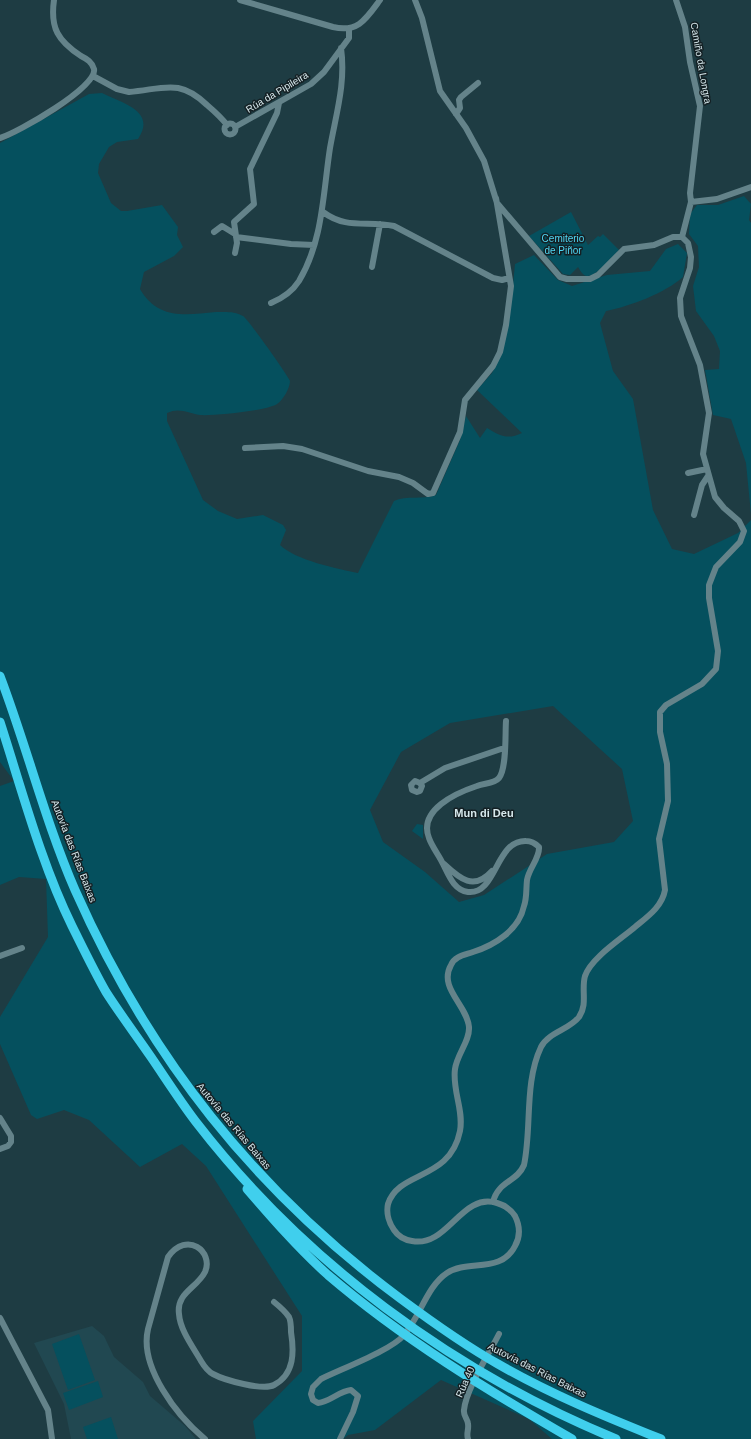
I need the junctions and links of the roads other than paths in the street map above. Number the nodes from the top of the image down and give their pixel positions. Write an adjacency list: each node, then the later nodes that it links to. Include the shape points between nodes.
1 (54, 0): 8 (street, via 53,18 58,36 69,48 89,61 94,70)
2 (240, 0): 6 (street, via 333,27)
3 (380, 0): 6 (street, via 362,22)
4 (415, 0): 11 (street, via 422,18 437,85)
5 (676, 0): 17 (street, Camiño da Longra, via 684,23 700,106)
6 (349, 29): 7 (street, Rúa da Pipileira, via 349,38)
7 (341, 48): 10 (street, Rúa da Pipileira, via 317,80); 18 (street, via 343,81 330,150)
8 (93, 76): 12 (street, Rúa da Pipileira, via 122,92 171,87 191,91); 14 (street, via 65,101)
9 (478, 83): 11 (street, via 461,97 460,108)
10 (279, 103): 13 (street, Rúa da Pipileira); 23 (street, via 250,169 254,205 235,220)
11 (456, 114): 16 (street, via 484,161)
12 (227, 125): 13 (street); 13 (street, Rúa da Pipileira, via 224,130 227,134 234,133)
13 (235, 127)
14 (0, 138)
15 (751, 187): 17 (street, via 717,199)
16 (496, 198): 19 (street); 22 (street)
17 (691, 202): 24 (street, Camiño da Longra)
18 (323, 212): 20 (street, via 334,219 359,225); 25 (street)
19 (506, 215): 22 (street, via 502,219); 24 (street, via 558,275 567,279 586,280 594,277 620,252 628,248 654,245 673,237)
20 (380, 224): 27 (street); 28 (street, via 400,229 493,278)
21 (214, 232): 23 (street, via 222,226)
22 (501, 235): 28 (street)
23 (236, 236): 25 (street); 26 (street)
24 (682, 237): 31 (street, via 688,243 691,257 680,298 680,309 684,328 699,360 707,399 709,421 703,451)
25 (314, 245): 29 (street, via 296,286 287,295)
26 (235, 253)
27 (372, 267)
28 (509, 278): 30 (street, via 511,293 500,352 490,371 465,400 460,432 433,493 428,494 405,479 368,471 302,449 283,446)
29 (271, 303)
30 (245, 448)
31 (707, 469): 32 (street); 33 (street)
32 (688, 474)
33 (708, 476): 34 (street, via 702,485); 51 (street, via 718,501 739,521 744,531 740,542 716,567 709,585 718,651 716,669 702,684 666,705 660,712 659,722 667,764 668,801 659,839 664,894 654,911 588,969 584,980 584,1006 580,1016 549,1038 542,1047 531,1090 524,1165 520,1173 499,1188)
34 (694, 515)
35 (0, 676): 61 (highway, Autovía das Rías Baixas, via 54,837 97,937 135,1007 177,1073 224,1134 292,1208 370,1276 413,1308 499,1365 595,1412)
36 (506, 721): 38 (street)
37 (0, 722): 49 (highway, via 43,855 71,924 106,991)
38 (504, 748): 39 (street); 40 (street)
39 (489, 753): 40 (street); 41 (street, via 445,768)
40 (504, 760): 42 (street, via 501,774 496,780 456,794 430,815 427,824 428,836)
41 (420, 783)
42 (442, 863): 44 (street, via 461,879); 45 (street, via 448,877 457,888)
43 (498, 864): 44 (street, via 484,878); 45 (street, via 484,886); 51 (street, via 507,850 516,843 531,842 539,847 539,854 529,873 523,910 512,929 494,944 457,958 447,975 469,1028 455,1068 460,1131 454,1147 440,1165 397,1190 387,1214 398,1235 407,1240 422,1242 439,1234 474,1205)
44 (471, 882): 45 (street, via 473,888)
45 (470, 892)
46 (22, 948): 47 (street)
47 (0, 956)
48 (0, 1118): 50 (street, via 11,1136 8,1146)
49 (194, 1120): 59 (highway, via 214,1151 279,1226 327,1274 446,1364); 60 (highway, via 289,1225 368,1295 464,1361 545,1406)
50 (0, 1150)
51 (492, 1202): 57 (street, via 507,1208 516,1219 519,1234 513,1250 491,1264 455,1269 443,1276 431,1291 411,1327 398,1341 321,1379 313,1387 311,1394 313,1400 318,1403 351,1390 358,1396)
52 (274, 1302): 56 (street, via 289,1318 293,1358 288,1372 279,1382 268,1387 218,1376 206,1369 201,1362 182,1327 178,1313 185,1292 205,1272 203,1254 194,1245 184,1244 172,1251 168,1257 148,1329 146,1351 168,1399 188,1424)
53 (0, 1318): 55 (street, via 48,1410)
54 (499, 1334): 58 (street, Rúa 40, via 471,1388 464,1409)
55 (52, 1439)
56 (205, 1439)
57 (340, 1439)
58 (468, 1439)
59 (572, 1439)
60 (616, 1439)
61 (661, 1439)

